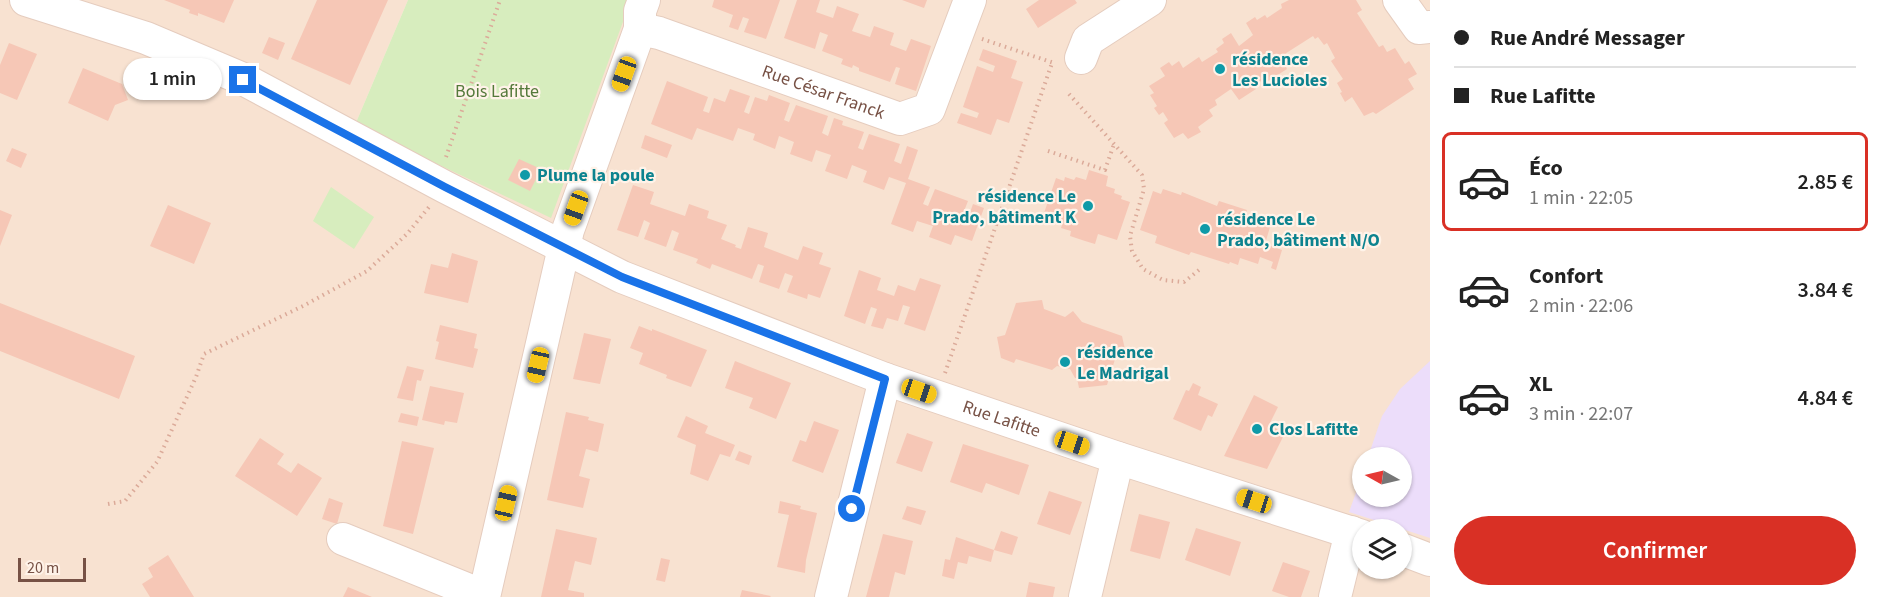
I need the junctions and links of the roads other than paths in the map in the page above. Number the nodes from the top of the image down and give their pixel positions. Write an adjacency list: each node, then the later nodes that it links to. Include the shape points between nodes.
1 (27, 0): 8 (street, Rue Lafitte, via 187,54)
2 (970, 0): 5 (street, Rue César Franck, via 929,109 900,119 659,33)
3 (1150, 0): 7 (street, via 1088,40)
4 (1399, 0): 6 (street, via 1419,28)
5 (642, 15): 8 (street)
6 (1430, 27)
7 (1067, 61)
8 (564, 248): 9 (street, Rue Lafitte, via 622,277); 16 (street)
9 (885, 379): 10 (street, Rue Lafitte); 17 (street)
10 (1118, 458): 11 (street, Rue Lafitte); 18 (street)
11 (1352, 533)
12 (343, 539): 16 (street)
13 (1352, 546): 19 (street)
14 (1412, 553): 15 (street)
15 (1430, 560)
16 (484, 596)
17 (831, 597)
18 (1086, 597)
19 (1335, 597)

